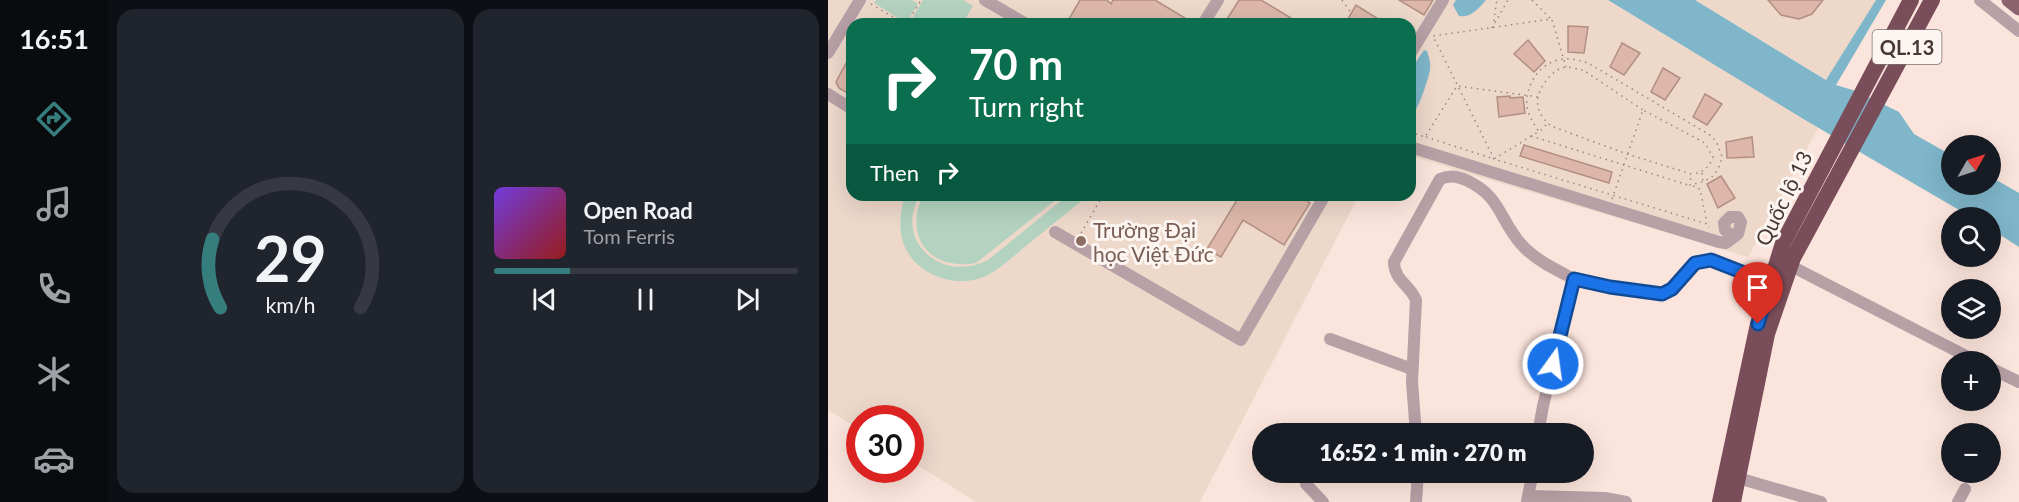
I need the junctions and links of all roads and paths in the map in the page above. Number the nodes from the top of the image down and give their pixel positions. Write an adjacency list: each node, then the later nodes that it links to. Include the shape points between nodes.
1 (860, 0): 17 (street)
2 (865, 0): 18 (path)
3 (921, 0): 19 (path)
4 (986, 0): 20 (street)
5 (1218, 0): 21 (street)
6 (1342, 0): 16 (path)
7 (1443, 0): 27 (street)
8 (1500, 0): 24 (path, via 1496,3)
9 (1508, 0): 24 (path)
10 (1532, 0): 22 (path)
11 (1911, 0): 60 (highway, Quốc lộ 13 / QL.13, via 1783,243)
12 (1932, 0): 58 (highway, Quốc lộ 13 / QL.13)
13 (1980, 0): 26 (street)
14 (2009, 0): 15 (main road)
15 (2019, 8)
16 (1351, 13)
17 (849, 18)
18 (896, 18)
19 (910, 18)
20 (1016, 18)
21 (1207, 18)
22 (1551, 19): 25 (path); 29 (path)
23 (846, 23): 28 (street)
24 (1494, 23): 25 (path)
25 (1492, 28): 31 (path, via 1432,36)
26 (2019, 31)
27 (1416, 44)
28 (828, 53)
29 (1564, 59): 30 (path); 33 (path, via 1551,62 1534,77); 48 (path, via 1588,63 1710,135 1722,156 1711,179)
30 (1566, 68): 34 (path, via 1548,78); 36 (path, via 1583,70)
31 (1457, 86): 33 (path); 40 (path); 44 (path)
32 (828, 94): 35 (street)
33 (1527, 96): 34 (path); 38 (path, via 1528,114)
34 (1539, 97): 37 (path, via 1537,105)
35 (846, 105)
36 (1643, 110): 43 (path); 46 (path, via 1705,144 1713,157)
37 (1548, 123): 38 (path); 43 (path)
38 (1539, 132): 41 (path)
39 (1416, 134): 40 (path)
40 (1425, 136): 44 (path)
41 (1531, 136): 44 (path); 45 (path)
42 (1416, 149): 53 (street)
43 (1627, 154): 45 (path); 47 (path)
44 (1494, 159): 50 (path)
45 (1623, 166): 49 (path); 50 (path)
46 (1702, 172): 47 (path); 48 (path)
47 (1691, 174): 49 (path)
48 (1703, 182): 49 (path)
49 (1690, 185): 54 (path, via 1700,189)
50 (1613, 195): 53 (path); 54 (path)
51 (1100, 201): 57 (path)
52 (1318, 201): 57 (street, via 1241,340)
53 (1608, 208): 56 (street)
54 (1708, 227): 56 (street); 56 (street, via 1730,217 1741,222 1738,234 1726,243)
55 (1055, 232): 57 (street)
56 (1691, 234)
57 (1075, 243)
58 (1791, 266): 62 (street); 68 (highway, Quốc lộ 13 / QL.13, via 1767,334)
59 (1574, 279): 60 (street, via 1662,294 1672,289 1695,263 1711,260); 63 (street, via 1532,255 1480,187 1458,176 1440,178 1394,262 1398,278 1416,300); 67 (street)
60 (1770, 283): 77 (highway, Quốc lộ 13 / QL.13)
61 (1330, 339): 63 (street)
62 (1957, 351)
63 (1412, 369): 66 (street)
64 (2001, 373): 65 (street)
65 (2019, 382)
66 (1415, 423)
67 (1540, 423)
68 (1738, 478): 78 (highway, Quốc lộ 13 / QL.13); 79 (street)
69 (1417, 483): 75 (street)
70 (1531, 483): 73 (street)
71 (1306, 484): 74 (street)
72 (1965, 489): 80 (street)
73 (1528, 499): 76 (street, via 1605,498)
74 (1323, 502)
75 (1416, 502)
76 (1626, 502)
77 (1720, 502)
78 (1733, 502)
79 (1821, 502)
80 (1958, 502)

